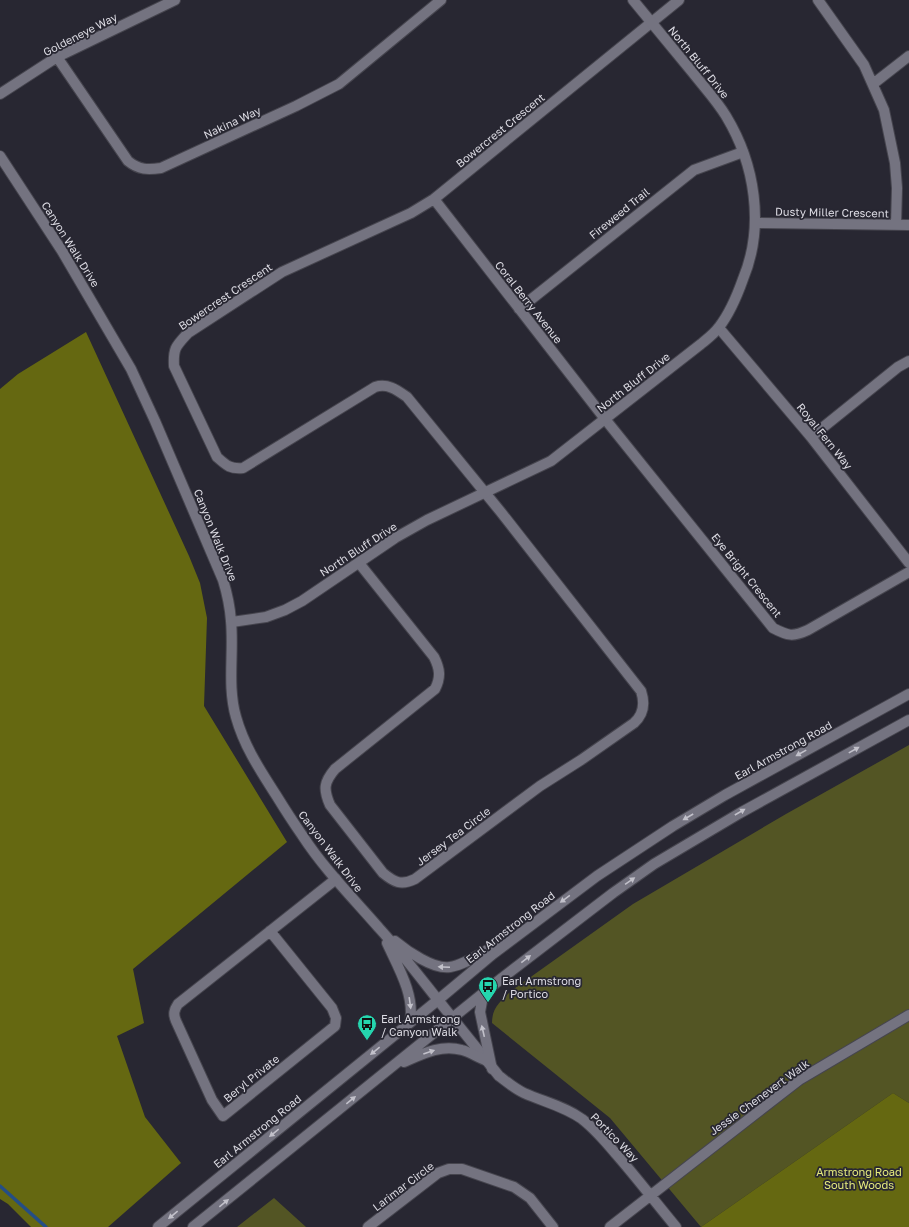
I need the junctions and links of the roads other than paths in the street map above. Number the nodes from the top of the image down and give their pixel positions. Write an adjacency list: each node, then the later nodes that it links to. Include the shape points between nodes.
1 (175, 0): 8 (street, Goldeneye Way)
2 (441, 0): 8 (street, Nakina Way, via 339,84 252,127 161,168 150,170 138,168 128,161)
3 (633, 0): 6 (street, North Bluff Drive)
4 (680, 0): 6 (street)
5 (818, 0): 9 (street, via 864,65)
6 (652, 22): 11 (street, North Bluff Drive, via 720,107); 13 (street, Bowercrest Crescent)
7 (909, 56): 9 (street)
8 (57, 57): 10 (street, Goldeneye Way)
9 (873, 84): 15 (street, via 884,110 895,162)
10 (0, 94)
11 (743, 152): 14 (street, North Bluff Drive, via 752,186); 17 (street, Fireweed Trail, via 694,170)
12 (0, 156): 26 (street, Canyon Walk Drive, via 62,251 131,370 156,421 223,580)
13 (434, 199): 17 (street, Coral Berry Avenue); 22 (street, Bowercrest Crescent, via 411,213 282,272 188,333 174,353 174,366 217,457 233,468 243,468 381,385 390,386 407,397)
14 (755, 223): 15 (street, Dusty Miller Crescent); 18 (street, North Bluff Drive, via 746,272 735,300)
15 (896, 225): 16 (street, Dusty Miller Crescent)
16 (909, 225)
17 (519, 309): 20 (street, Coral Berry Avenue)
18 (719, 328): 20 (street, North Bluff Drive); 21 (street, Royal Fern Way)
19 (909, 361): 21 (street)
20 (605, 419): 22 (street, North Bluff Drive, via 551,461); 25 (street, Eye Bright Crescent, via 773,628 786,634 797,635)
21 (811, 437): 24 (street, Royal Fern Way)
22 (485, 493): 23 (street, North Bluff Drive, via 427,520); 23 (street, Jersey Tea Circle, via 638,686 643,696 642,713 634,723 540,786 415,879 403,883 392,880 383,873 330,805 325,784 335,769 435,689 440,676 434,657)
23 (359, 563): 26 (street, North Bluff Drive, via 278,614)
24 (909, 563)
25 (909, 572)
26 (232, 622): 29 (street, Canyon Walk Drive, via 232,701 243,739 302,836)
27 (909, 694): 30 (street, Earl Armstrong Road, one-way to 30, via 725,795 674,826 597,876)
28 (909, 720): 33 (street, one-way to 28, via 578,918 654,864 740,813)
29 (336, 879): 31 (street, Canyon Walk Drive); 32 (street, Beryl Private)
30 (529, 927): 31 (street, one-way to 31, via 463,963 445,968 433,965 402,947); 34 (street, Earl Armstrong Road)
31 (380, 928): 34 (street, Canyon Walk Drive); 37 (street, one-way to 37, via 407,990)
32 (270, 931): 32 (street, Beryl Private, via 178,1004 173,1012 212,1100 222,1116 335,1026 336,1018 332,1008)
33 (486, 991): 36 (street); 40 (street, one-way to 33, via 480,1012)
34 (438, 1000): 36 (street, Portico Way); 37 (street, Earl Armstrong Road)
35 (909, 1015): 41 (street, Jessie Chenevert Walk, via 799,1080)
36 (452, 1018): 38 (street, Portico Way); 39 (street)
37 (410, 1022): 42 (street, Earl Armstrong Road, one-way to 42)
38 (485, 1060): 39 (street, one-way to 38, via 430,1051 443,1049 461,1050); 40 (street, Portico Way)
39 (393, 1066): 43 (street, one-way to 39)
40 (492, 1069): 41 (street, Portico Way, via 517,1090 558,1106 583,1120 605,1141)
41 (650, 1195): 46 (street); 47 (street, Portico Way)
42 (158, 1227)
43 (193, 1227)
44 (368, 1227): 45 (street, Larimar Circle, via 438,1173 449,1169 462,1169 514,1187 530,1198)
45 (553, 1227)
46 (610, 1227)
47 (676, 1227)

